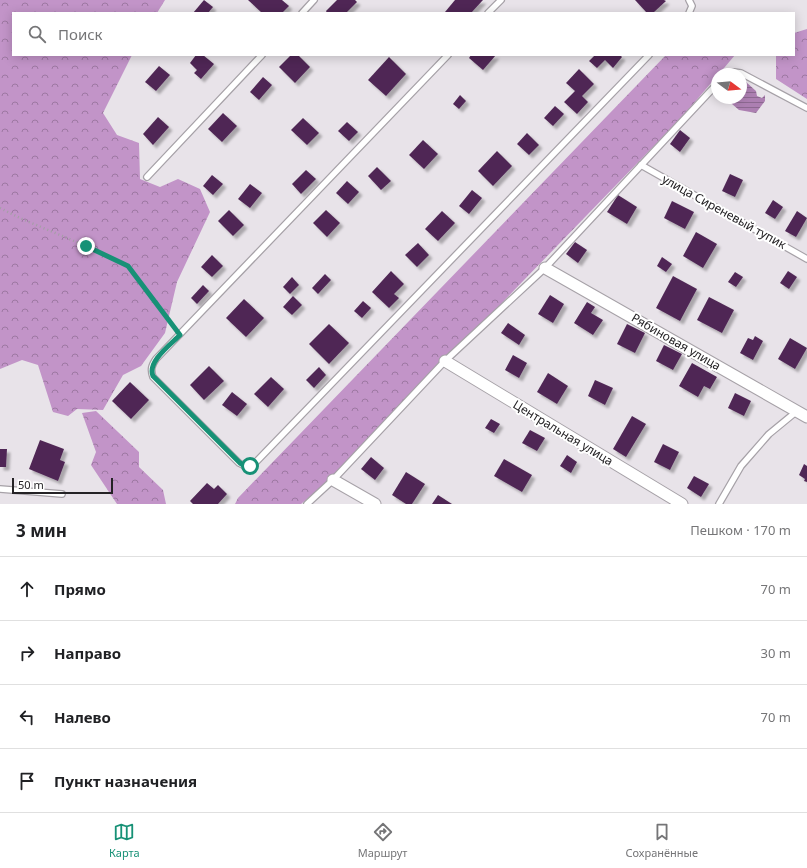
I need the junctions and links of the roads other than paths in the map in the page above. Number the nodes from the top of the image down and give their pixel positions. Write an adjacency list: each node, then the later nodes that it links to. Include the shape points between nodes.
1 (314, 0): 4 (lane)
2 (501, 0): 5 (lane)
3 (689, 0): 6 (lane, via 692,6)
4 (303, 12)
5 (489, 12)
6 (689, 12)
7 (261, 56): 14 (lane)
8 (447, 56): 9 (lane, via 152,366 153,376 245,466 255,463)
9 (648, 56)
10 (747, 76): 12 (lane)
11 (711, 90): 13 (lane)
12 (807, 108)
13 (641, 165): 15 (lane, улица Сиреневый тупик); 16 (lane)
14 (147, 177)
15 (807, 259)
16 (544, 268): 17 (lane); 18 (street, Рябиновая улица)
17 (445, 361): 20 (lane); 25 (street, Центральная улица)
18 (797, 411): 19 (street, Рябиновая улица); 26 (lane, via 770,434 741,466)
19 (807, 417)
20 (333, 480): 23 (lane); 24 (street)
21 (0, 488): 22 (lane)
22 (62, 494)
23 (307, 504)
24 (375, 504)
25 (682, 504)
26 (719, 504)

